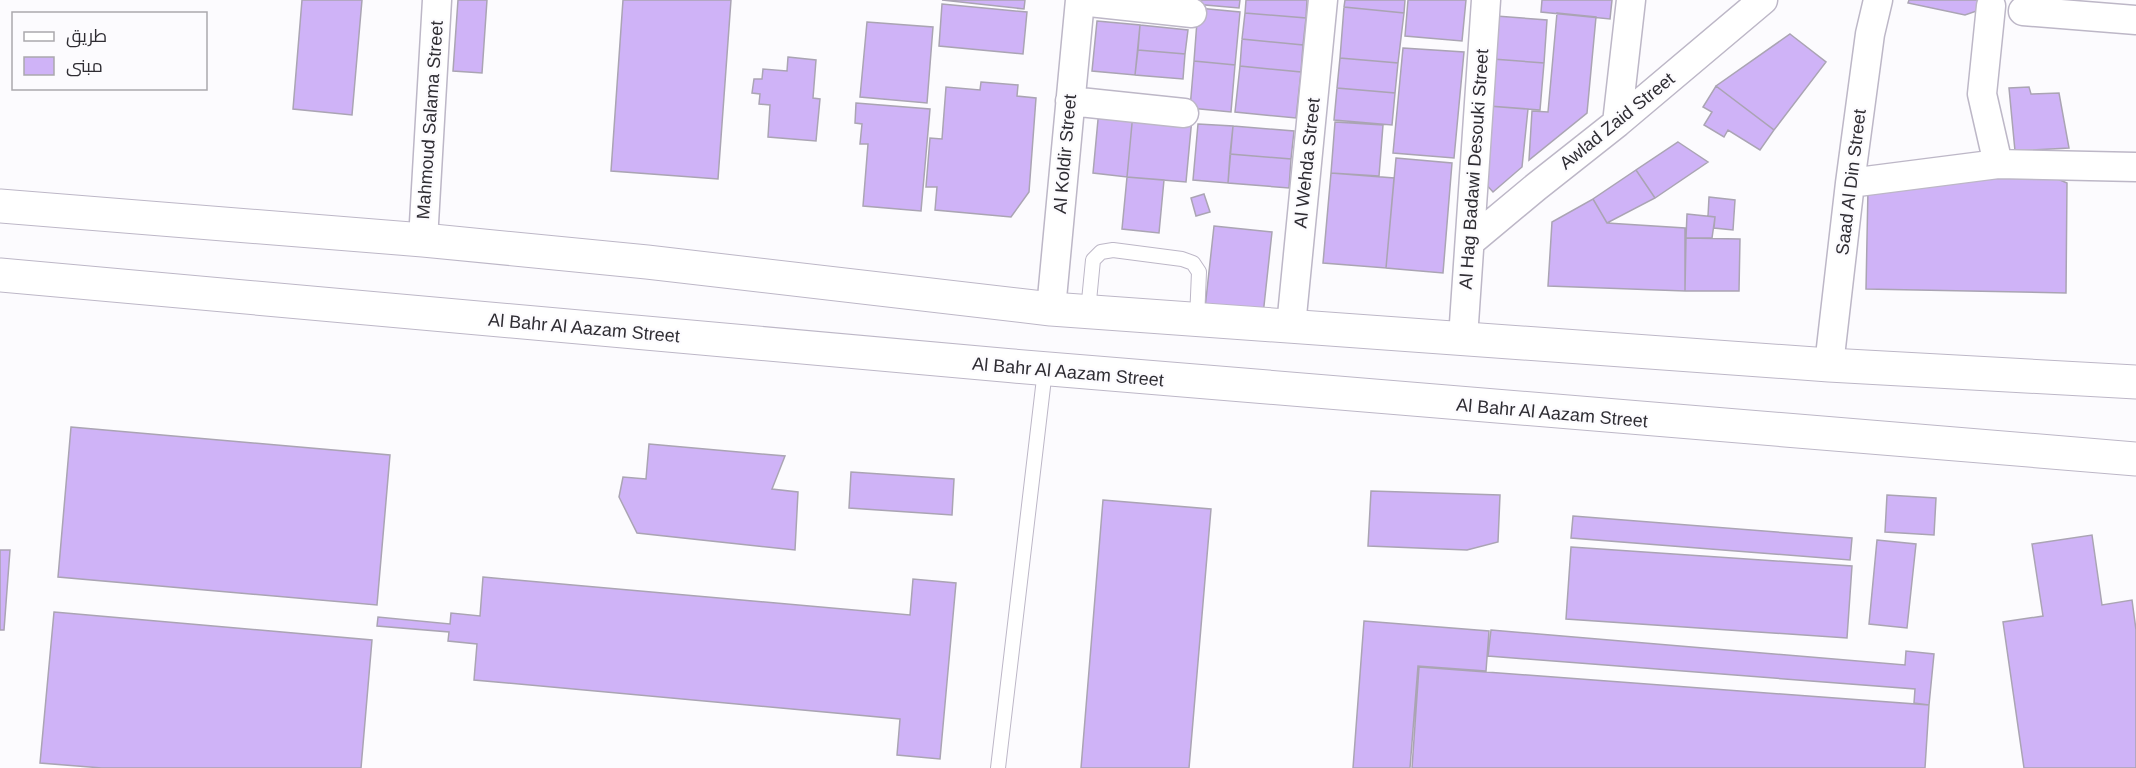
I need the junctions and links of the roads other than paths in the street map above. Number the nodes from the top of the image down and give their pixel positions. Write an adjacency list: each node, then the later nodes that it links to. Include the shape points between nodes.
1 (437, 0): 19 (street, Mahmoud Salama Street)
2 (1323, 0): 25 (street, Al Wehda Street)
3 (1486, 0): 20 (street, Al Hag Badawi Desouki Street)
4 (1631, 0): 14 (street)
5 (1763, 0): 14 (street, Awlad Zaid Street)
6 (1878, 0): 17 (street, Saad Al Din Street)
7 (1080, 1): 10 (street); 12 (street, Al Koldir Street)
8 (1991, 6): 15 (street, via 1982,94)
9 (2024, 10): 11 (street)
10 (1192, 13)
11 (2136, 20)
12 (1070, 101): 13 (street); 22 (street, Al Koldir Street)
13 (1184, 113)
14 (1617, 123): 20 (street, Awlad Zaid Street)
15 (1998, 164): 16 (street); 17 (street)
16 (2136, 167)
17 (1850, 183): 27 (street, Saad Al Din Street)
18 (0, 206): 19 (main road)
19 (423, 240): 22 (main road)
20 (1470, 242): 26 (street, Al Hag Badawi Desouki Street)
21 (0, 275): 28 (main road, Al Bahr Al Aazam Street)
22 (1051, 309): 23 (main road)
23 (1088, 311): 24 (main road); 24 (lane, via 1094,260 1101,252 1113,250 1193,263 1199,272)
24 (1197, 319): 25 (main road)
25 (1291, 326): 26 (main road)
26 (1463, 338): 27 (main road)
27 (1829, 365): 29 (main road)
28 (1045, 370): 30 (main road, Al Bahr Al Aazam Street); 31 (lane)
29 (2136, 382)
30 (2136, 459)
31 (998, 768)

